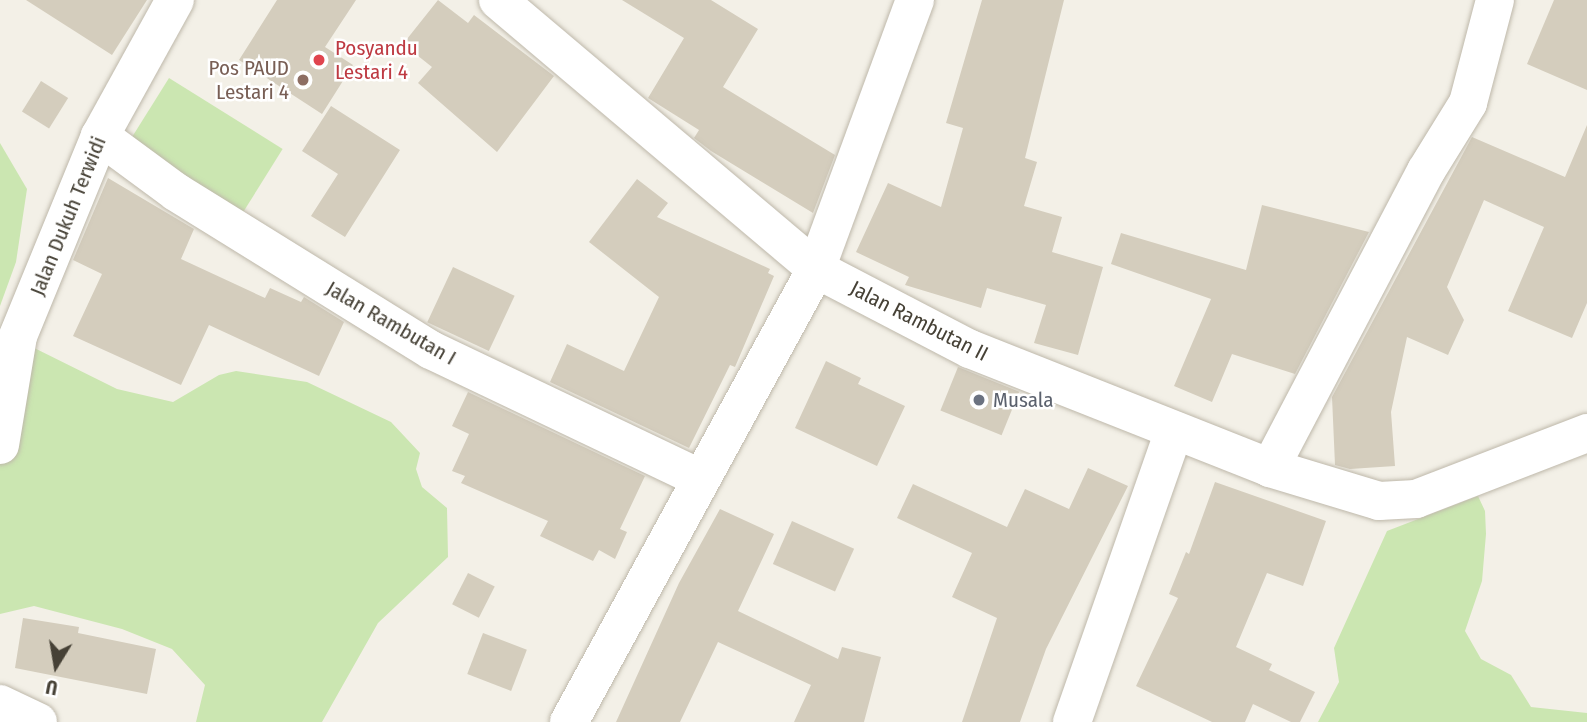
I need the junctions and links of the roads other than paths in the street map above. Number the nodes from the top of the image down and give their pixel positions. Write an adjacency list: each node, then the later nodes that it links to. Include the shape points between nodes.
1 (175, 0): 5 (street, Jalan Dukuh Terwidi)
2 (498, 0): 6 (street, Jalan Rambutan II)
3 (915, 0): 6 (street)
4 (1495, 0): 10 (street, via 1468,103 1426,171)
5 (100, 136): 9 (street, Jalan Dukuh Terwidi, via 18,336); 11 (street, Jalan Rambutan I, via 176,192 431,350)
6 (816, 269): 7 (street, Jalan Rambutan II, via 970,349); 11 (street)
7 (1174, 430): 10 (street, Jalan Rambutan II); 15 (street)
8 (1587, 433): 10 (street, Jalan Rambutan II, via 1416,499 1379,501)
9 (0, 445)
10 (1270, 468)
11 (701, 479): 14 (street)
12 (0, 704): 13 (street)
13 (38, 722)
14 (569, 722)
15 (1072, 722)

